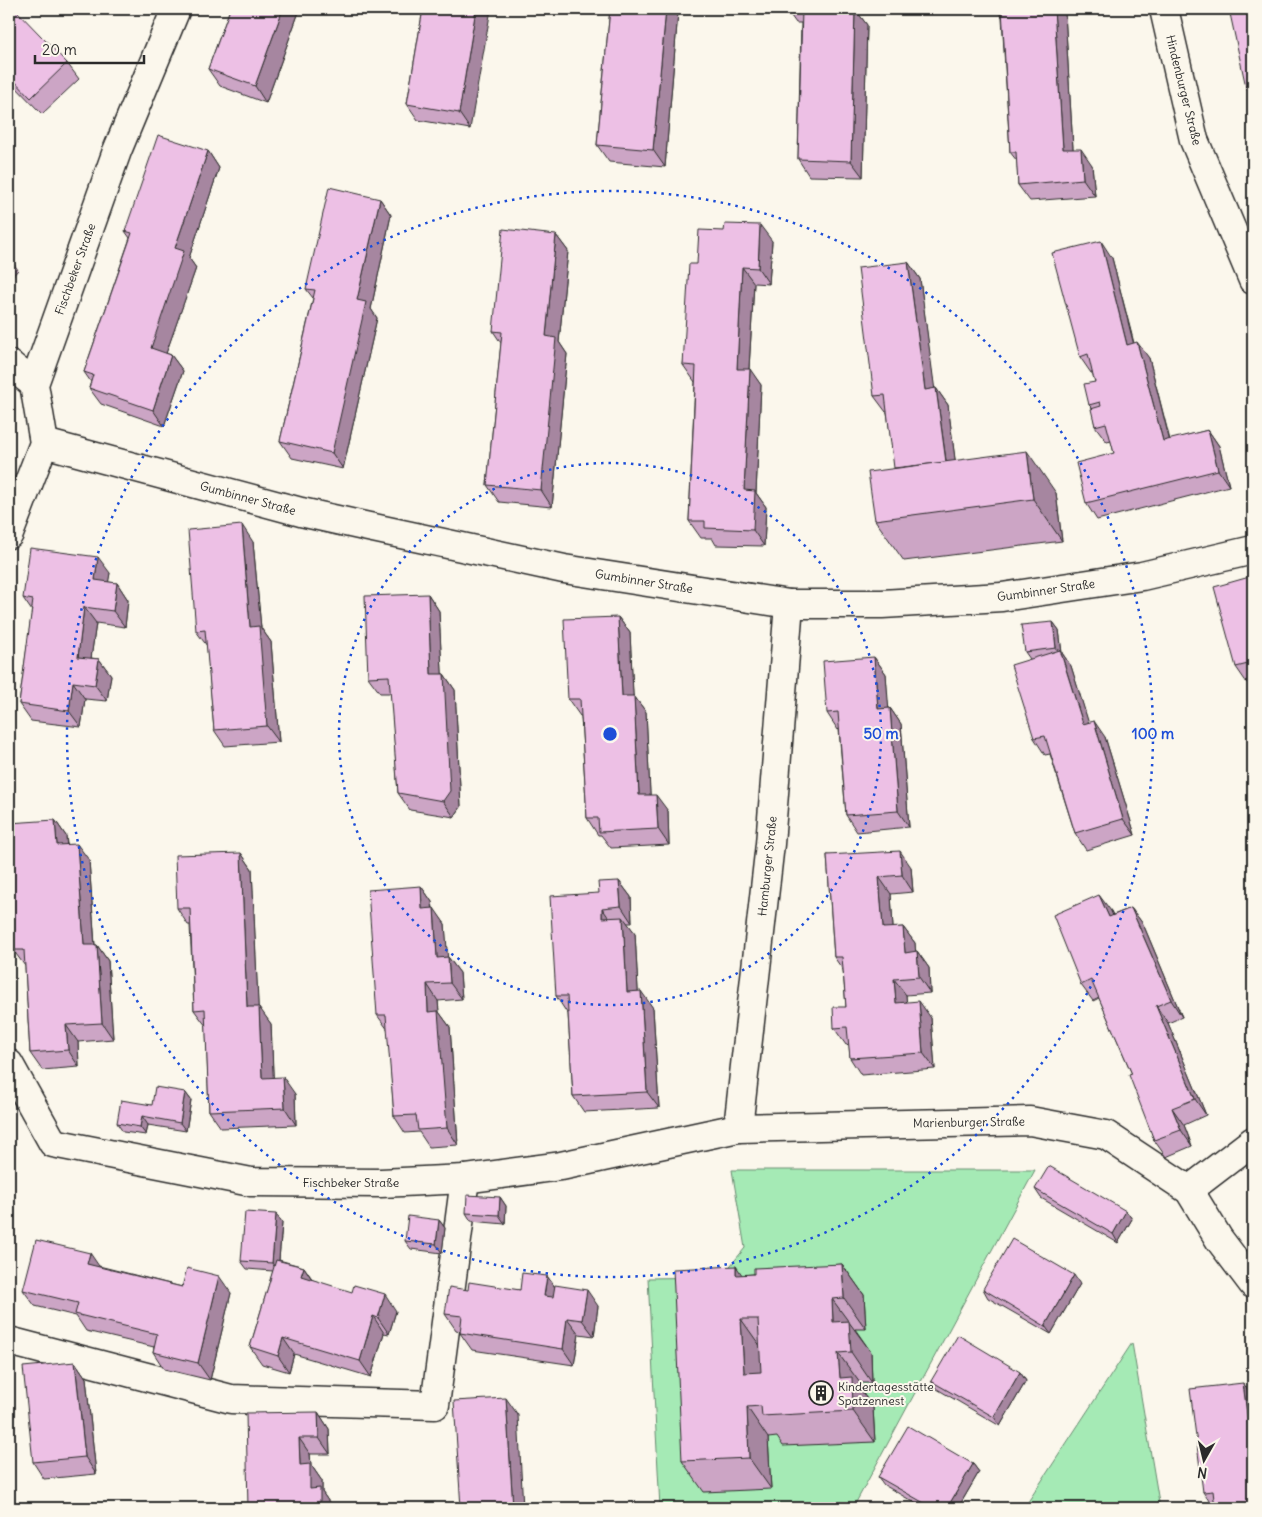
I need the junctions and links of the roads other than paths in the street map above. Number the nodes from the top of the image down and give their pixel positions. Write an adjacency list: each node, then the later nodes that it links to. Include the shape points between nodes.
1 (176, 9): 5 (street, Fischbeker Straße, via 117,151)
2 (1164, 9): 3 (street, Hindenburger Straße, via 1194,140)
3 (1253, 280)
4 (9, 364): 5 (street)
5 (34, 384): 6 (street, Fischbeker Straße)
6 (44, 443): 7 (street); 9 (street, Gumbinner Straße, via 364,526 564,569)
7 (9, 534)
8 (1253, 550): 9 (street, Gumbinner Straße, via 1142,576 1002,597 882,604)
9 (789, 604): 11 (street, Hamburger Straße, via 770,844)
10 (9, 1064): 13 (street, Fischbeker Straße, via 53,1142 251,1182 381,1183)
11 (738, 1128): 13 (street, Fischbeker Straße, via 561,1166); 14 (street, Marienburger Straße, via 1030,1120 1106,1135)
12 (1253, 1142): 14 (street)
13 (465, 1179): 16 (street, via 435,1405 231,1399)
14 (1189, 1190): 15 (street, Marienburger Straße, via 1219,1239)
15 (1253, 1284)
16 (9, 1341)

